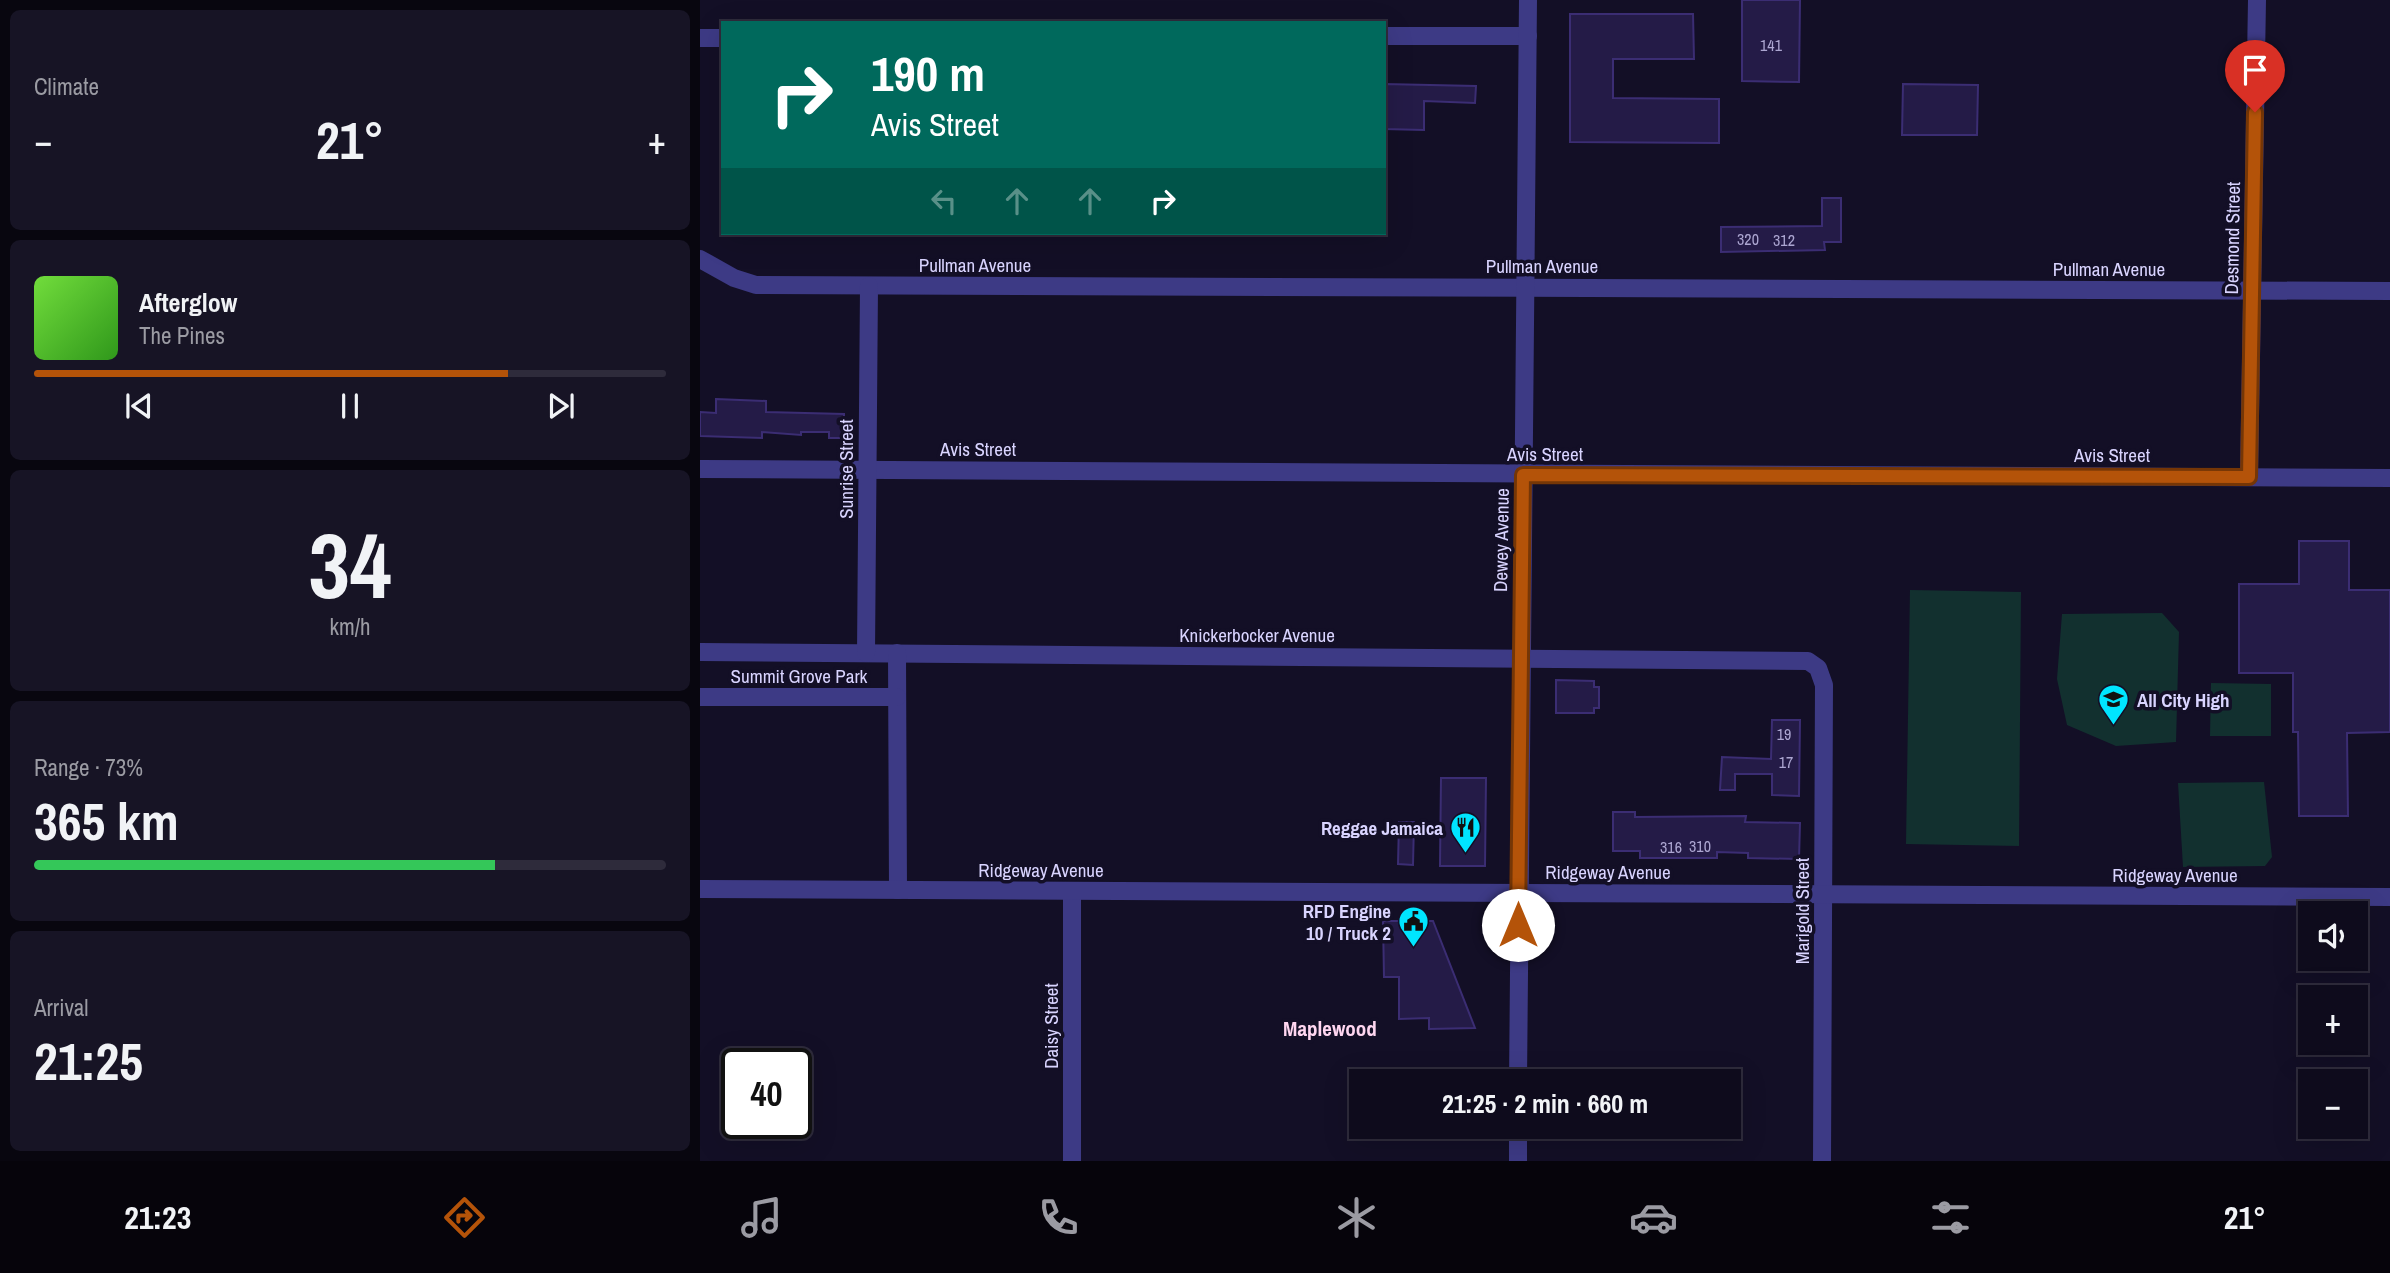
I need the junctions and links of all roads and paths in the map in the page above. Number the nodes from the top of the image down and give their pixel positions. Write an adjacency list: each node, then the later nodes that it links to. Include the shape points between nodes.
1 (1528, 0): 4 (street, Dewey Avenue)
2 (2256, 0): 10 (street, Desmond Street)
3 (1386, 36): 4 (street)
4 (1528, 36): 9 (street, Dewey Avenue)
5 (700, 38): 6 (street)
6 (721, 38)
7 (700, 259): 8 (street, Pullman Avenue, via 756,285)
8 (869, 286): 9 (street, Pullman Avenue); 13 (street, Sunrise Street)
9 (1525, 287): 10 (street, Pullman Avenue); 14 (street, Dewey Avenue)
10 (2252, 290): 11 (street, Pullman Avenue); 15 (street, Desmond Street)
11 (2390, 291)
12 (700, 468): 13 (street, Avis Street)
13 (867, 469): 14 (street, Avis Street); 18 (street, Sunrise Street)
14 (1523, 475): 15 (street, Avis Street); 20 (street, Dewey Avenue)
15 (2249, 477): 16 (street, Avis Street)
16 (2390, 478)
17 (700, 652): 18 (street, Knickerbocker Avenue)
18 (866, 653): 19 (street, Knickerbocker Avenue)
19 (897, 653): 20 (street, Knickerbocker Avenue); 23 (street)
20 (1521, 658): 21 (street, Knickerbocker Avenue, via 1802,660); 27 (street, Dewey Avenue)
21 (1814, 664): 28 (street, Marigold Street, via 1824,685)
22 (700, 697): 23 (street, Summit Grove Park)
23 (897, 697): 25 (street)
24 (700, 889): 25 (street, Ridgeway Avenue)
25 (898, 890): 26 (street, Ridgeway Avenue)
26 (1072, 891): 27 (street, Ridgeway Avenue); 32 (street, Daisy Street)
27 (1518, 893): 28 (street, Ridgeway Avenue); 30 (street, Dewey Avenue)
28 (1823, 894): 29 (street, Ridgeway Avenue); 34 (street, Marigold Street)
29 (2390, 897)
30 (1518, 1069)
31 (1518, 1139): 33 (street)
32 (1072, 1161)
33 (1518, 1161)
34 (1822, 1161)

